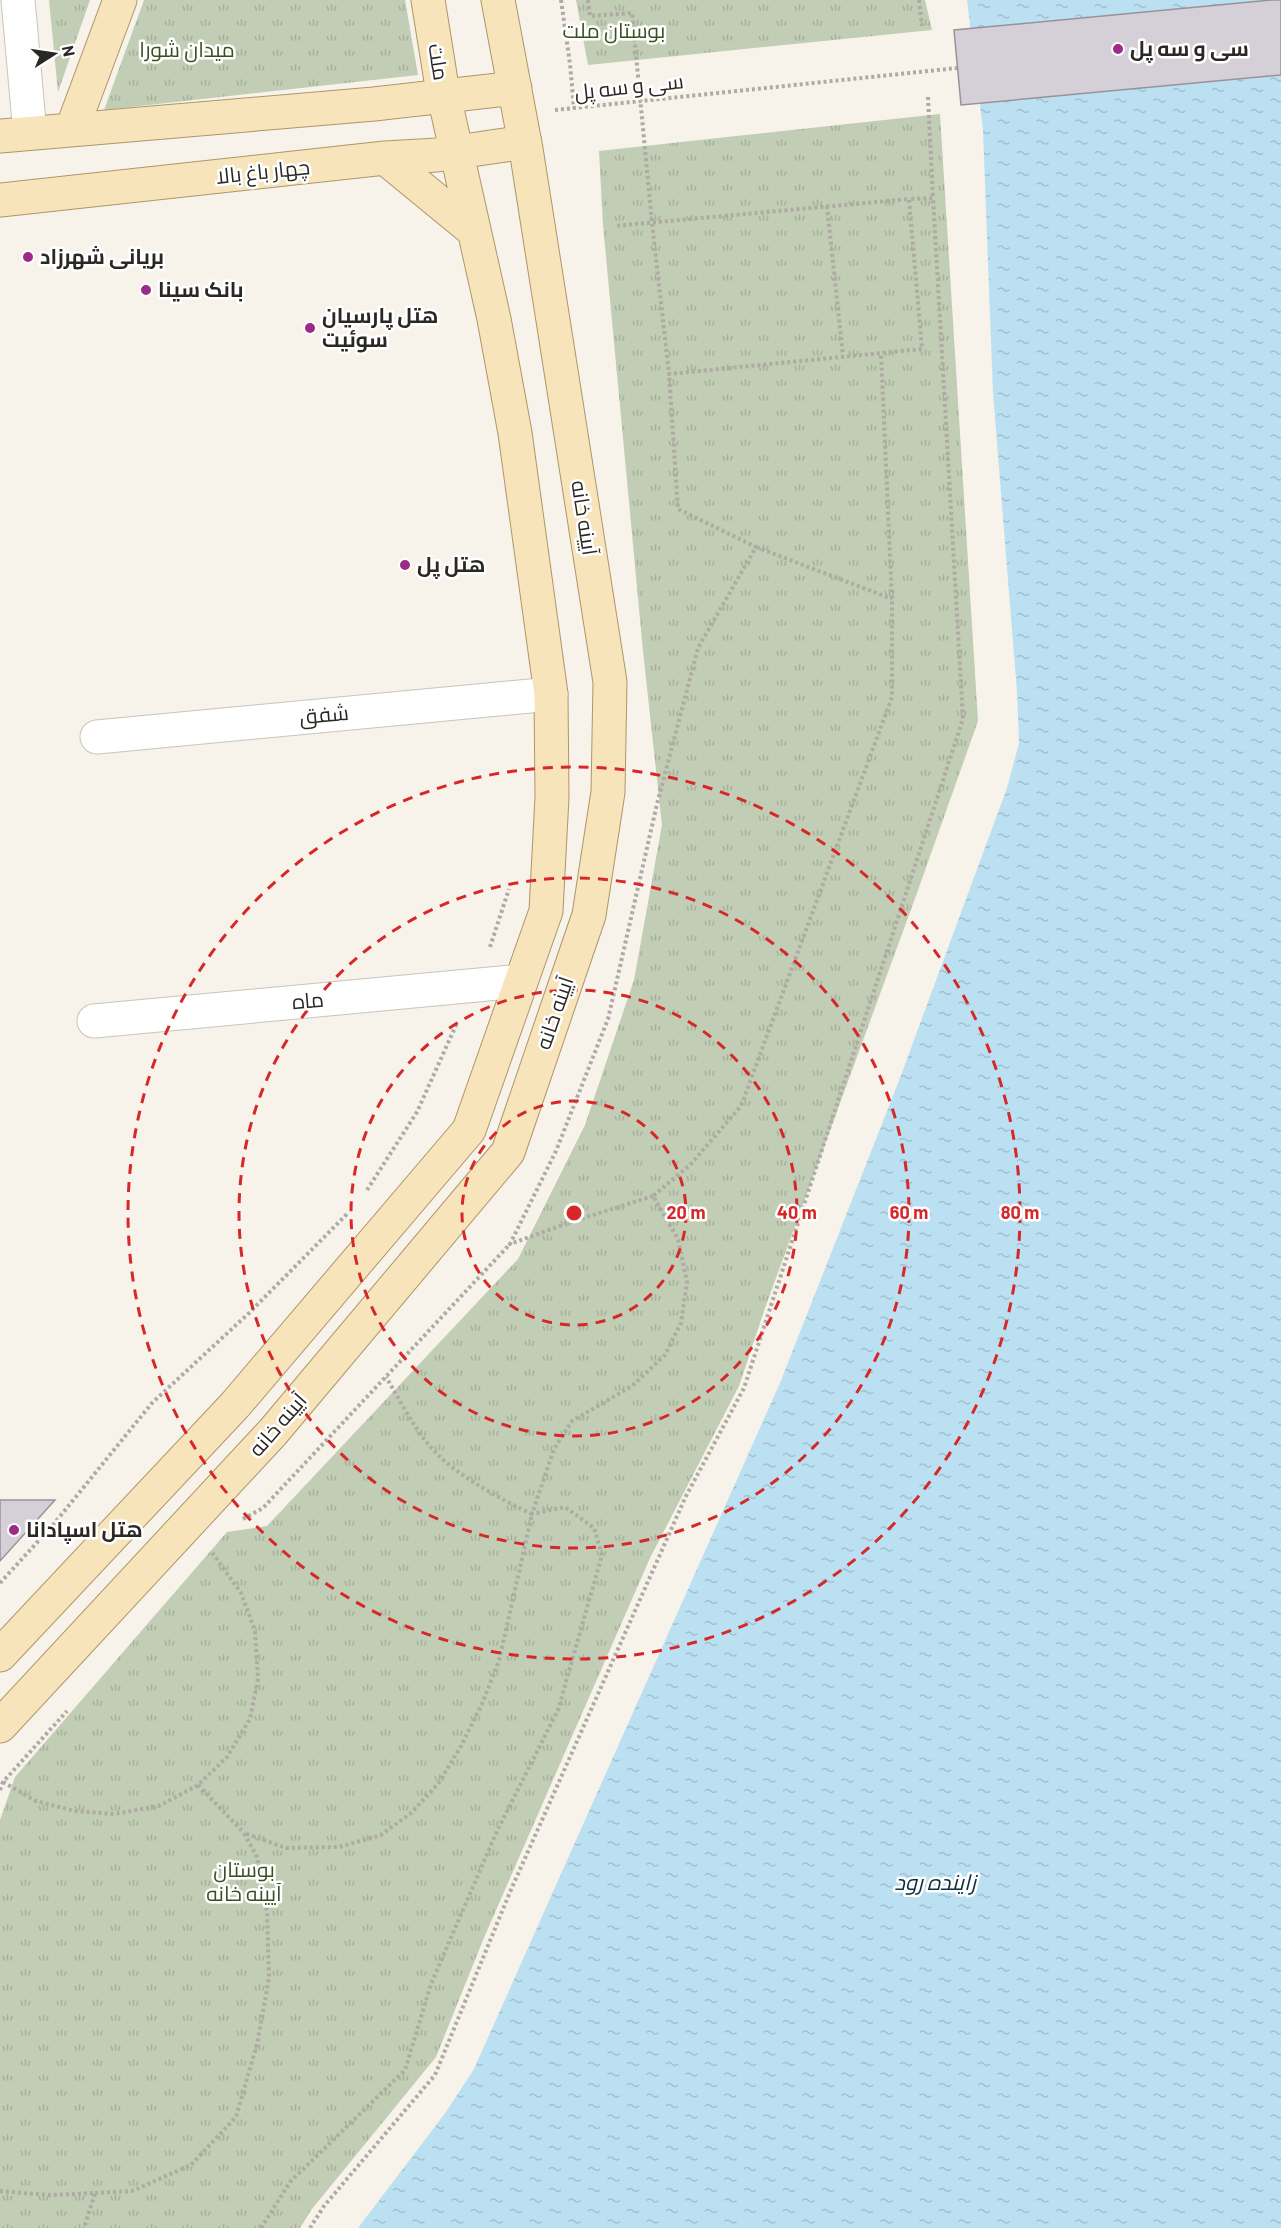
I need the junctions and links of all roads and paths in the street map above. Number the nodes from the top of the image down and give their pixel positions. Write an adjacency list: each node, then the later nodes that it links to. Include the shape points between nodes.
1 (18, 0): 16 (street)
2 (120, 0): 15 (main road)
3 (428, 0): 14 (main road, ملت)
4 (498, 0): 13 (main road)
5 (561, 0): 12 (path)
6 (588, 0): 11 (path, via 590,16 632,13)
7 (919, 0): 8 (path)
8 (922, 26)
9 (957, 68): 11 (path, سی و سه پل)
10 (928, 98): 18 (path)
11 (641, 101): 12 (path, سی و سه پل); 22 (path)
12 (574, 108): 13 (path, سی و سه پل)
13 (520, 115): 14 (main road, چهار باغ بالا); 14 (main road, چهار باغ بالا); 46 (main road, آیینه خانه, via 610,682 608,792 589,915 508,1152 273,1432)
14 (450, 124): 15 (main road, چهار باغ بالا, via 375,104); 17 (main road, چهار باغ بالا); 24 (main road, آیینه خانه)
15 (72, 129): 16 (main road, چهار باغ بالا)
16 (15, 134)
17 (385, 158): 20 (main road, چهار باغ بالا); 24 (main road)
18 (933, 198): 19 (path); 54 (path, via 963,719 744,1388 681,1507 515,1881 435,2075 324,2206)
19 (909, 199): 21 (path); 25 (path, via 922,349)
20 (0, 200)
21 (827, 206): 22 (path); 26 (path)
22 (651, 223): 23 (path); 27 (path)
23 (614, 226)
24 (474, 231): 30 (main road, آیینه خانه, via 515,433)
25 (881, 354): 26 (path); 29 (path)
26 (843, 356): 27 (path)
27 (669, 374): 28 (path, via 678,509)
28 (756, 547): 29 (path); 39 (path, via 698,648 657,804 608,1019 556,1151)
29 (892, 599): 37 (path, via 892,697 741,1106 690,1165)
30 (551, 694): 31 (street, شفق); 33 (main road, آیینه خانه, via 552,797 546,911)
31 (97, 736)
32 (512, 882): 34 (path)
33 (521, 981): 34 (street, ماه); 45 (main road, آیینه خانه, via 469,1130 235,1405)
34 (474, 986): 35 (street, ماه); 36 (path, via 417,1112)
35 (94, 1021)
36 (367, 1190)
37 (653, 1196): 39 (path); 41 (path, via 678,1239 687,1282 681,1323 665,1356 632,1386 572,1421 554,1449)
38 (353, 1208): 44 (path, via 152,1404)
39 (510, 1245): 40 (path)
40 (386, 1377): 41 (path, via 429,1446 497,1497); 42 (path, via 263,1508)
41 (532, 1514): 49 (path, via 499,1661 482,1704 438,1784 411,1813 381,1835 339,1846 286,1848); 53 (path, via 565,1508 594,1528 602,1555 558,1710 497,1831 431,1984 405,2070 290,2182)
42 (236, 1522)
43 (216, 1543): 47 (path, via 211,1551 241,1593 255,1630 258,1679 250,1719 227,1757)
44 (0, 1583)
45 (0, 1655)
46 (0, 1726)
47 (198, 1785): 48 (path, via 159,1806 114,1814 75,1811 36,1801 3,1782); 49 (path)
48 (0, 1790)
49 (244, 1833): 51 (path, via 258,1857 267,1912 269,1978 257,2044 236,2117 191,2165 132,2191)
50 (0, 2191): 51 (path)
51 (95, 2193): 52 (path)
52 (84, 2228)
53 (261, 2228)
54 (310, 2228)

